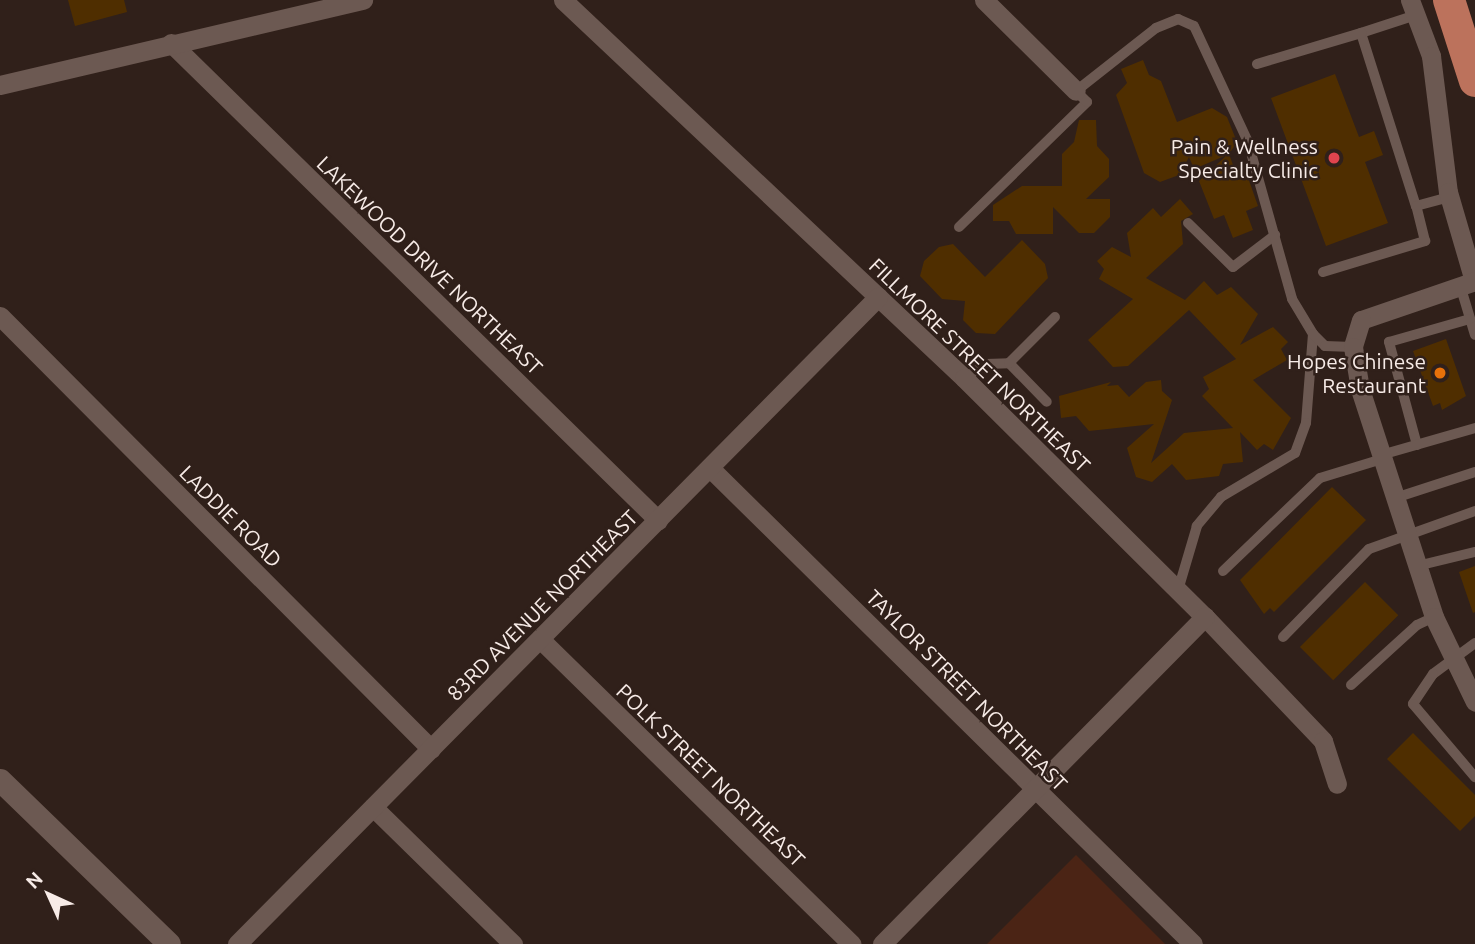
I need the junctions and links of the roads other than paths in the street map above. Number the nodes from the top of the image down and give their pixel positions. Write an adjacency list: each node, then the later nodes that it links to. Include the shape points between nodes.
1 (363, 0): 7 (street)
2 (563, 0): 19 (street, FILLMORE STREET NORTHEAST)
3 (985, 0): 11 (street)
4 (1449, 0): 9 (highway)
5 (1413, 8): 6 (lane); 12 (street, via 1431,56)
6 (1362, 33): 8 (lane); 13 (lane)
7 (171, 43): 10 (street); 36 (street, LAKEWOOD DRIVE NORTHEAST)
8 (1257, 64)
9 (1475, 81)
10 (0, 85)
11 (1076, 91): 15 (lane, via 1087,102); 16 (lane, via 1156,28 1178,19 1194,26 1248,142)
12 (1450, 197): 13 (lane); 18 (street)
13 (1416, 206): 17 (lane, via 1425,241)
14 (1188, 223): 16 (lane, via 1233,267)
15 (959, 227)
16 (1275, 235): 23 (lane, via 1292,299)
17 (1323, 272)
18 (1470, 282): 22 (lane); 25 (street, via 1361,320)
19 (878, 297): 27 (street, FILLMORE STREET NORTHEAST); 32 (street, 83RD AVENUE NORTHEAST)
20 (0, 316): 50 (street, LADDIE ROAD)
21 (1055, 317): 26 (lane)
22 (1470, 318): 24 (lane); 30 (lane, via 1389,342)
23 (1313, 334): 25 (lane, via 1325,346); 41 (lane, via 1306,423 1295,453 1261,478 1221,497 1197,526)
24 (1475, 335)
25 (1353, 347): 31 (street, via 1360,389)
26 (1009, 363): 27 (lane, via 986,363); 28 (lane)
27 (964, 377): 41 (street, FILLMORE STREET NORTHEAST)
28 (1047, 402)
29 (1475, 428): 30 (lane)
30 (1417, 445): 31 (lane)
31 (1382, 457): 34 (street); 40 (lane, via 1320,478)
32 (710, 468): 36 (street, 83RD AVENUE NORTHEAST); 54 (street, TAYLOR STREET NORTHEAST)
33 (1475, 472): 34 (lane)
34 (1395, 498): 37 (street)
35 (1475, 511): 37 (lane)
36 (658, 520): 45 (street, 83RD AVENUE NORTHEAST)
37 (1407, 533): 39 (street); 44 (lane, via 1369,549)
38 (1475, 552): 39 (lane)
39 (1418, 566): 43 (street)
40 (1223, 571)
41 (1178, 590): 42 (street, FILLMORE STREET NORTHEAST)
42 (1205, 617): 53 (street, FILLMORE STREET NORTHEAST, via 1323,741); 54 (street)
43 (1434, 617): 47 (street); 48 (lane, via 1417,625)
44 (1283, 637)
45 (540, 639): 50 (street, 83RD AVENUE NORTHEAST); 59 (street, POLK STREET NORTHEAST)
46 (1475, 643): 47 (lane)
47 (1455, 661): 49 (street); 51 (lane, via 1419,688 1413,704)
48 (1351, 685)
49 (1475, 702)
50 (431, 749): 55 (street, 83RD AVENUE NORTHEAST)
51 (1475, 777)
52 (0, 780): 56 (street)
53 (1337, 784)
54 (1037, 790): 60 (street); 61 (street, TAYLOR STREET NORTHEAST)
55 (373, 807): 57 (street, 83RD AVENUE NORTHEAST); 58 (street)
56 (169, 944)
57 (237, 944)
58 (513, 944)
59 (851, 944)
60 (882, 944)
61 (1193, 944)

